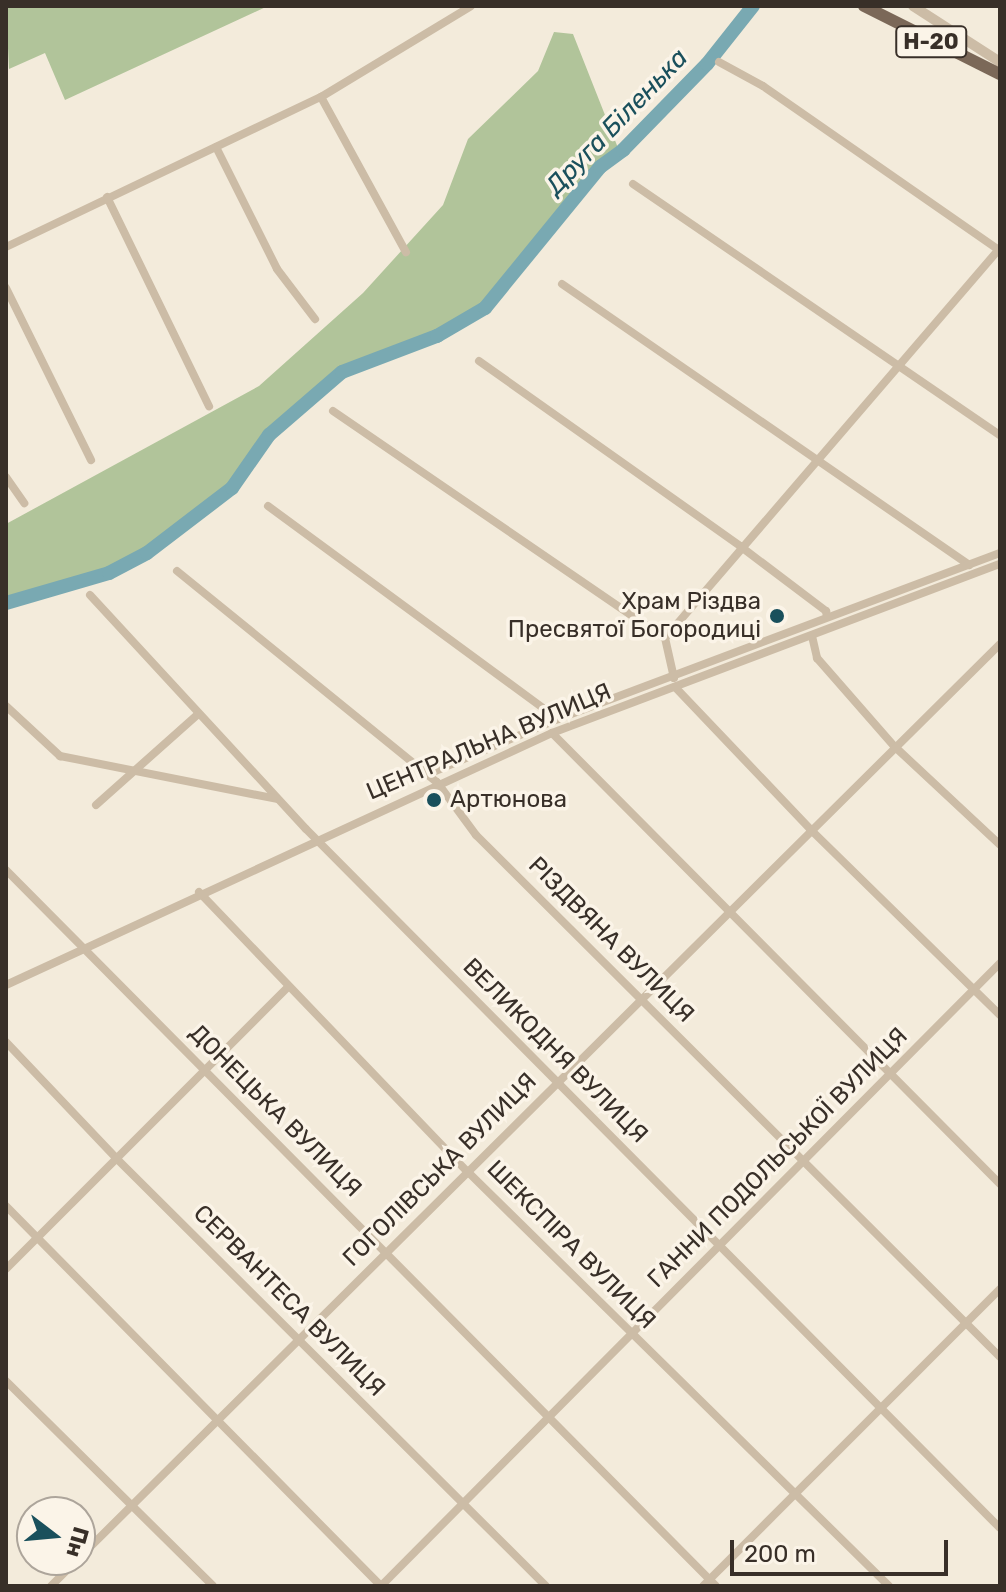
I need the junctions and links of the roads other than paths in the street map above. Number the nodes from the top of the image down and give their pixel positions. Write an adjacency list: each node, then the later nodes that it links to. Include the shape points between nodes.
1 (471, 6): 7 (street)
2 (864, 6): 6 (main road, Н-20)
3 (913, 6): 5 (street)
4 (719, 62): 12 (street, via 763,86)
5 (1000, 62)
6 (1000, 74)
7 (321, 97): 8 (street); 13 (street)
8 (216, 147): 10 (street); 16 (street, via 277,269)
9 (633, 184): 18 (street)
10 (107, 197): 11 (street); 19 (street)
11 (6, 247)
12 (999, 250): 18 (street)
13 (406, 252)
14 (562, 284): 22 (street)
15 (6, 288): 23 (street)
16 (315, 319)
17 (479, 361): 27 (street)
18 (900, 365): 21 (street); 22 (street)
19 (209, 406)
20 (333, 411): 35 (street)
21 (1000, 435)
22 (818, 458): 27 (street); 30 (street)
23 (91, 460)
24 (6, 477): 25 (street)
25 (24, 503)
26 (268, 506): 41 (street)
27 (740, 546): 33 (street, via 826,611); 35 (street)
28 (1000, 553): 30 (street, ЦЕНТРАЛЬНА ВУЛИЦЯ)
29 (1000, 564): 34 (street, ЦЕНТРАЛЬНА ВУЛИЦЯ)
30 (969, 565): 33 (street, ЦЕНТРАЛЬНА ВУЛИЦЯ)
31 (177, 571): 45 (street, РІЗДВЯНА ВУЛИЦЯ)
32 (90, 595): 40 (street, ВЕЛИКОДНЯ ВУЛИЦЯ)
33 (827, 617): 37 (street, ЦЕНТРАЛЬНА ВУЛИЦЯ)
34 (812, 636): 38 (street, ЦЕНТРАЛЬНА ВУЛИЦЯ); 43 (street, via 817,658)
35 (665, 638): 37 (street)
36 (1000, 644): 43 (street, ГОГОЛІВСЬКА ВУЛИЦЯ)
37 (674, 674): 38 (street); 41 (street, ЦЕНТРАЛЬНА ВУЛИЦЯ)
38 (675, 687): 42 (street, ЦЕНТРАЛЬНА ВУЛИЦЯ); 49 (street)
39 (6, 706): 44 (street, via 60,756)
40 (197, 715): 44 (street); 47 (street, ВЕЛИКОДНЯ ВУЛИЦЯ)
41 (558, 719): 45 (street, ЦЕНТРАЛЬНА ВУЛИЦЯ)
42 (552, 733): 46 (street, ЦЕНТРАЛЬНА ВУЛИЦЯ); 54 (street)
43 (894, 746): 49 (street, ГОГОЛІВСЬКА ВУЛИЦЯ); 51 (street)
44 (140, 770): 47 (street); 48 (street)
45 (426, 775): 46 (street, РІЗДВЯНА ВУЛИЦЯ)
46 (437, 782): 50 (street, ЦЕНТРАЛЬНА ВУЛИЦЯ); 60 (street, РІЗДВЯНА ВУЛИЦЯ, via 476,835)
47 (277, 799): 50 (street, ВЕЛИКОДНЯ ВУЛИЦЯ)
48 (96, 805)
49 (810, 829): 54 (street, ГОГОЛІВСЬКА ВУЛИЦЯ); 59 (street)
50 (317, 838): 53 (street, ЦЕНТРАЛЬНА ВУЛИЦЯ); 65 (street, ВЕЛИКОДНЯ ВУЛИЦЯ)
51 (1000, 845)
52 (6, 870): 55 (street, ДОНЕЦЬКА ВУЛИЦЯ)
53 (199, 892): 55 (street, ЦЕНТРАЛЬНА ВУЛИЦЯ); 58 (street, ШЕКСПІРА ВУЛИЦЯ)
54 (730, 909): 60 (street, ГОГОЛІВСЬКА ВУЛИЦЯ); 64 (street)
55 (84, 946): 57 (street, ЦЕНТРАЛЬНА ВУЛИЦЯ); 63 (street, ДОНЕЦЬКА ВУЛИЦЯ)
56 (1000, 963): 59 (street, ГАННИ ПОДОЛЬСЬКОЇ ВУЛИЦЯ)
57 (6, 985)
58 (287, 988): 63 (street); 68 (street, ШЕКСПІРА ВУЛИЦЯ)
59 (974, 989): 61 (street); 64 (street, ГАННИ ПОДОЛЬСЬКОЇ ВУЛИЦЯ)
60 (641, 998): 65 (street, ГОГОЛІВСЬКА ВУЛИЦЯ); 67 (street, РІЗДВЯНА ВУЛИЦЯ)
61 (1000, 1015)
62 (6, 1042): 66 (street, СЕРВАНТЕСА ВУЛИЦЯ)
63 (204, 1071): 66 (street); 73 (street, ДОНЕЦЬКА ВУЛИЦЯ)
64 (889, 1074): 67 (street, ГАННИ ПОДОЛЬСЬКОЇ ВУЛИЦЯ); 69 (street)
65 (557, 1082): 68 (street, ГОГОЛІВСЬКА ВУЛИЦЯ); 72 (street, ВЕЛИКОДНЯ ВУЛИЦЯ)
66 (117, 1159): 71 (street); 78 (street, СЕРВАНТЕСА ВУЛИЦЯ)
67 (803, 1161): 72 (street, ГАННИ ПОДОЛЬСЬКОЇ ВУЛИЦЯ); 76 (street, РІЗДВЯНА ВУЛИЦЯ)
68 (467, 1171): 73 (street, ГОГОЛІВСЬКА ВУЛИЦЯ); 77 (street, ШЕКСПІРА ВУЛИЦЯ)
69 (1000, 1184)
70 (6, 1206): 71 (street)
71 (38, 1237): 74 (street); 83 (street)
72 (719, 1246): 77 (street, ГАННИ ПОДОЛЬСЬКОЇ ВУЛИЦЯ); 81 (street, ВЕЛИКОДНЯ ВУЛИЦЯ)
73 (388, 1250): 78 (street, ГОГОЛІВСЬКА ВУЛИЦЯ); 82 (street, ДОНЕЦЬКА ВУЛИЦЯ)
74 (6, 1269)
75 (1000, 1289): 76 (street)
76 (966, 1323): 79 (street, РІЗДВЯНА ВУЛИЦЯ); 81 (street)
77 (632, 1334): 82 (street, ГАННИ ПОДОЛЬСЬКОЇ ВУЛИЦЯ); 84 (street, ШЕКСПІРА ВУЛИЦЯ)
78 (299, 1339): 83 (street, ГОГОЛІВСЬКА ВУЛИЦЯ); 85 (street, СЕРВАНТЕСА ВУЛИЦЯ)
79 (1000, 1357)
80 (6, 1381): 86 (street)
81 (881, 1408): 84 (street); 87 (street, ВЕЛИКОДНЯ ВУЛИЦЯ)
82 (550, 1416): 85 (street, ГАННИ ПОДОЛЬСЬКОЇ ВУЛИЦЯ); 89 (street, ДОНЕЦЬКА ВУЛИЦЯ)
83 (216, 1421): 86 (street, ГОГОЛІВСЬКА ВУЛИЦЯ); 91 (street)
84 (795, 1494): 89 (street); 93 (street, ШЕКСПІРА ВУЛИЦЯ)
85 (464, 1504): 91 (street, ГАННИ ПОДОЛЬСЬКОЇ ВУЛИЦЯ); 92 (street, СЕРВАНТЕСА ВУЛИЦЯ)
86 (132, 1505): 88 (street, ГОГОЛІВСЬКА ВУЛИЦЯ); 90 (street)
87 (1000, 1528)
88 (96, 1540)
89 (710, 1584)
90 (213, 1586)
91 (381, 1586)
92 (546, 1586)
93 (889, 1586)

